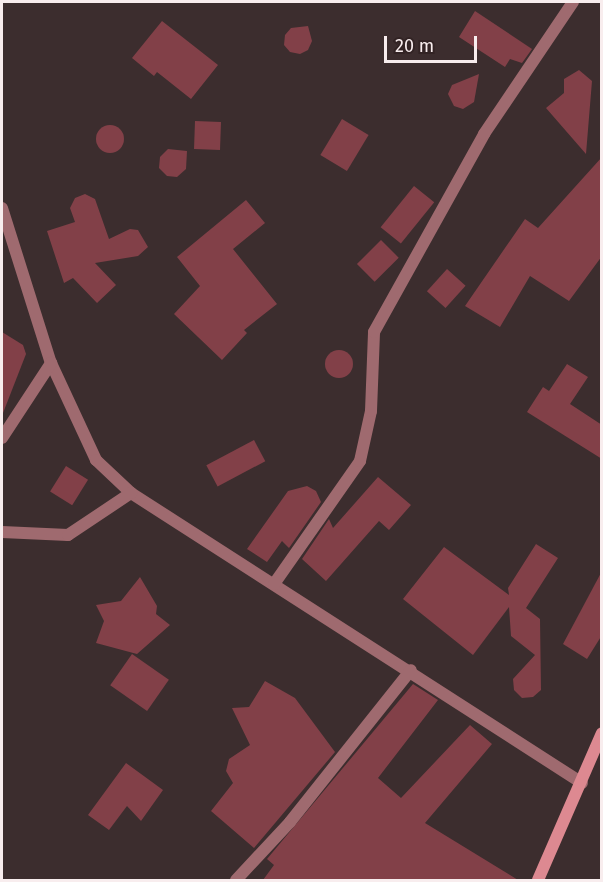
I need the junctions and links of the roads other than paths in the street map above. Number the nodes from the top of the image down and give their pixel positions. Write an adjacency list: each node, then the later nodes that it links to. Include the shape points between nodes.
1 (573, 2): 7 (street, via 484,134 374,332 371,411 360,461)
2 (2, 208): 3 (street)
3 (51, 363): 4 (street); 5 (street, via 96,460)
4 (2, 438)
5 (131, 493): 6 (street, via 68,535); 7 (street)
6 (2, 532)
7 (274, 584): 8 (street)
8 (411, 670): 10 (street); 11 (street, via 290,822)
9 (602, 733): 10 (main road)
10 (582, 783): 12 (main road)
11 (236, 880)
12 (538, 880)

